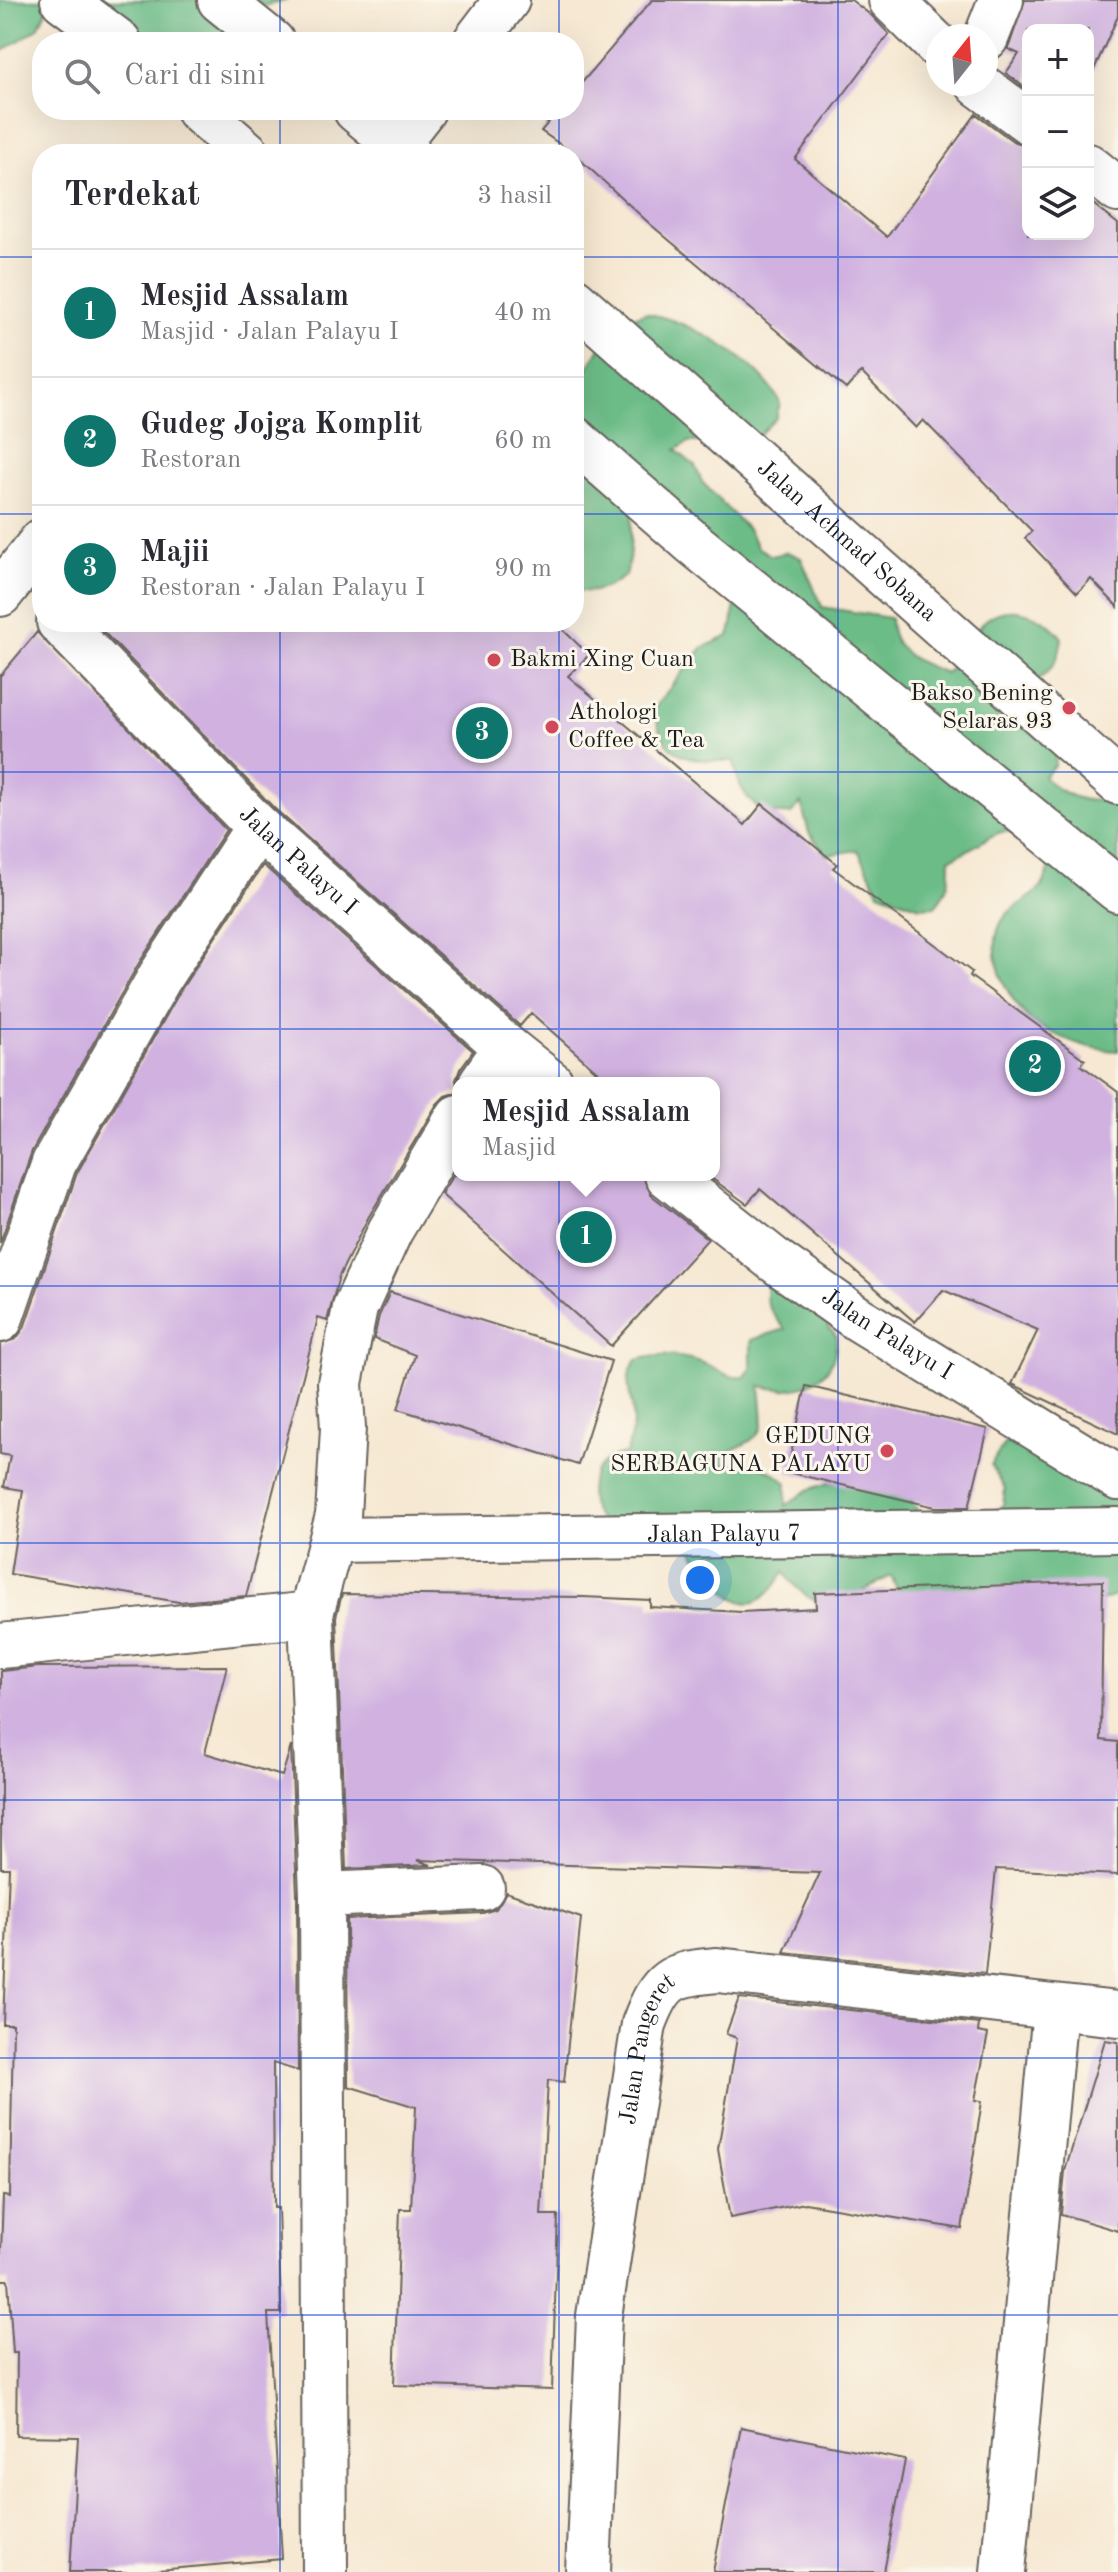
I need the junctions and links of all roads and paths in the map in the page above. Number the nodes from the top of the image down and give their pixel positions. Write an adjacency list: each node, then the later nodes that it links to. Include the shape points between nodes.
1 (63, 0): 7 (street)
2 (220, 0): 8 (street)
3 (507, 0): 9 (street)
4 (891, 0): 10 (street)
5 (1001, 0): 6 (street)
6 (992, 24)
7 (106, 32)
8 (260, 32)
9 (483, 32)
10 (926, 34)
11 (994, 96): 12 (street)
12 (1022, 117)
13 (209, 120): 16 (street)
14 (372, 120): 15 (street)
15 (403, 140)
16 (237, 144)
17 (1090, 168): 18 (street)
18 (1118, 190)
19 (584, 309): 24 (street, Jalan Achmad Sobana)
20 (584, 448): 26 (street)
21 (32, 557): 22 (street)
22 (14, 585)
23 (69, 632): 25 (street, Jalan Palayu I)
24 (1118, 782)
25 (258, 827): 27 (street, Jalan Palayu I); 32 (street, via 161,975 54,1163)
26 (1118, 890)
27 (506, 1047): 28 (street); 29 (street, Jalan Palayu I)
28 (485, 1077)
29 (544, 1077)
30 (452, 1127): 35 (street, via 390,1231 355,1308 340,1383 343,1428)
31 (675, 1181): 33 (street, Jalan Palayu I, via 857,1318)
32 (0, 1320)
33 (1118, 1478)
34 (1118, 1530): 35 (street, Jalan Palayu 7)
35 (332, 1540): 36 (street)
36 (311, 1614): 37 (street); 39 (street)
37 (0, 1646)
38 (482, 1888): 39 (street)
39 (322, 1895): 42 (street)
40 (1055, 2009): 41 (street, Jalan Pangeret); 43 (street, Jalan Pangeret, via 717,1970 679,1973 656,1992 644,2024 599,2316); 44 (street)
41 (1118, 2014)
42 (325, 2572)
43 (588, 2572)
44 (1003, 2572)

